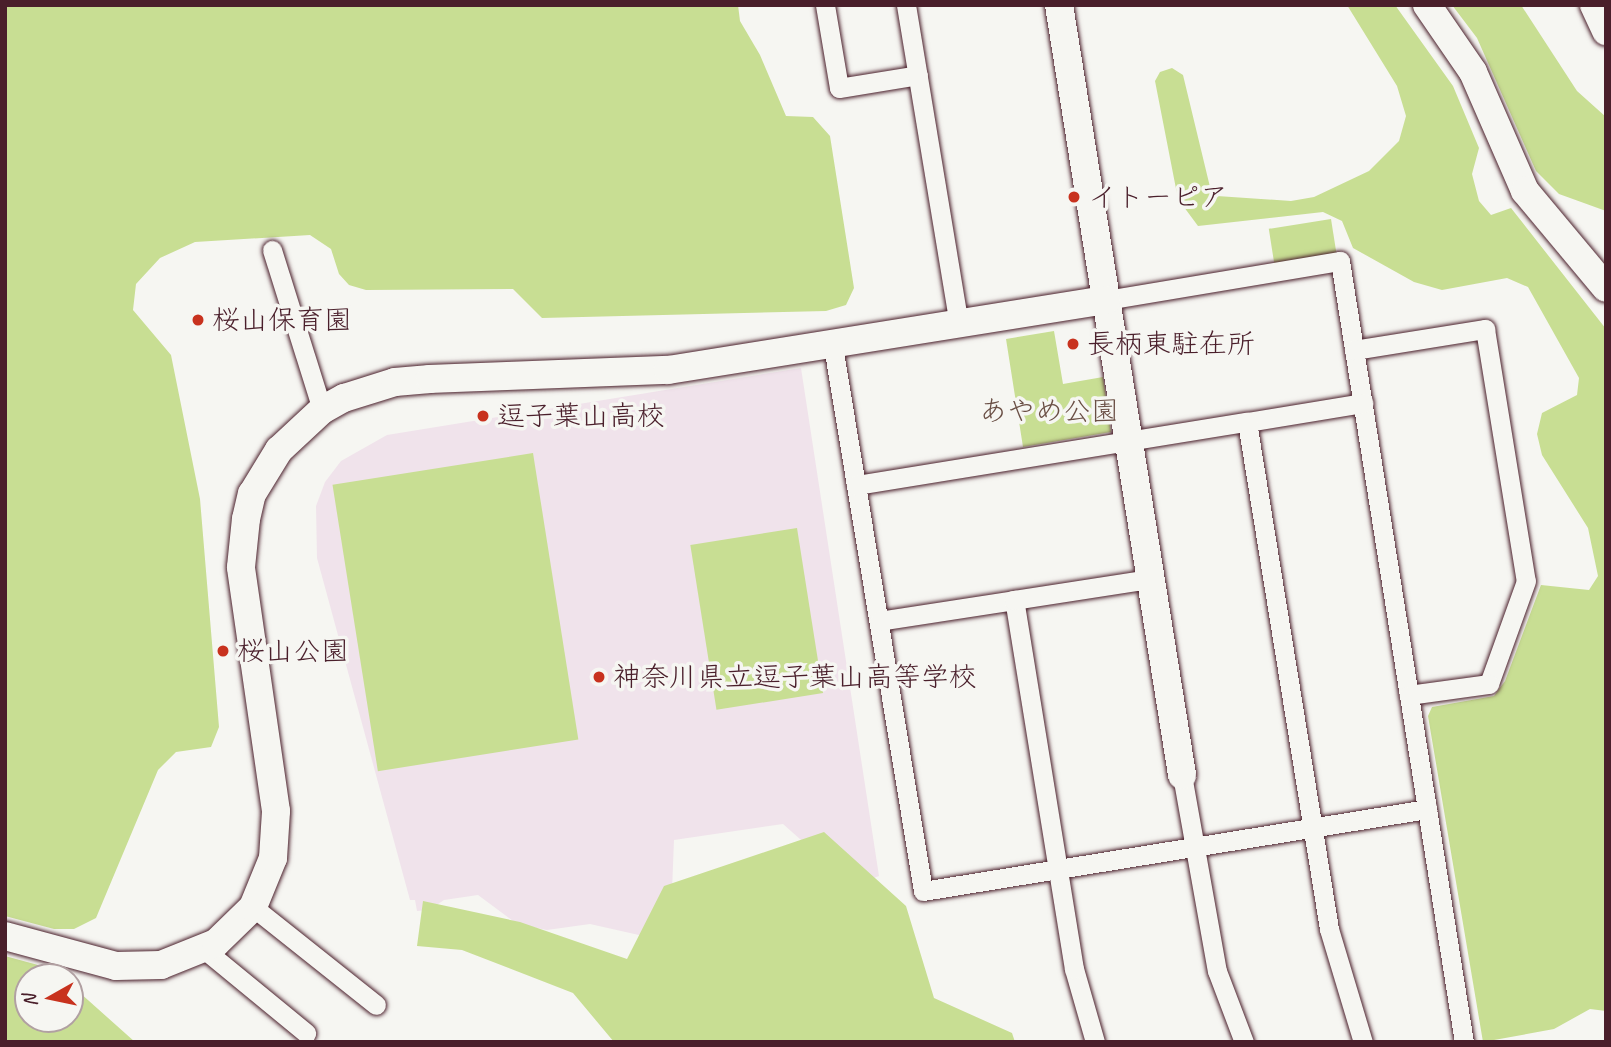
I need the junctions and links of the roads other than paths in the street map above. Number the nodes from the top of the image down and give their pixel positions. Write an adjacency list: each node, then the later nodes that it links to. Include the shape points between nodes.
1 (825, 5): 7 (street, via 839,88)
2 (906, 5): 7 (street)
3 (1059, 5): 10 (street)
4 (1427, 5): 9 (street, via 1473,72 1525,191)
5 (1594, 5): 6 (street)
6 (1606, 32)
7 (918, 75): 11 (street)
8 (272, 250): 15 (street)
9 (1606, 288)
10 (1106, 300): 11 (street); 13 (street, via 1340,261); 17 (street)
11 (959, 325): 12 (street)
12 (834, 346): 15 (street, via 668,370 395,382); 18 (street)
13 (1354, 350): 14 (street); 22 (street, via 1485,329 1524,567 1526,580 1489,684)
14 (1363, 403): 16 (street); 22 (street)
15 (322, 410): 28 (street, via 279,450 252,494 246,519 241,567 276,811 273,858)
16 (1247, 422): 17 (street); 25 (street)
17 (1128, 441): 18 (street); 19 (street)
18 (856, 485): 21 (street)
19 (1150, 579): 20 (street); 23 (street)
20 (1014, 600): 21 (street); 27 (street)
21 (879, 621): 27 (street, via 923,891)
22 (1409, 695): 24 (street)
23 (1182, 775): 26 (street)
24 (1427, 808): 25 (street); 36 (street)
25 (1312, 828): 26 (street); 35 (street, via 1329,929)
26 (1193, 847): 27 (street); 34 (street, via 1217,971)
27 (1057, 869): 33 (street, via 1074,969)
28 (253, 907): 30 (street, via 229,934); 31 (street)
29 (5, 936): 30 (street, via 131,967 161,965)
30 (205, 950): 32 (street)
31 (376, 1005)
32 (306, 1033)
33 (1095, 1042)
34 (1244, 1042)
35 (1363, 1042)
36 (1464, 1042)

